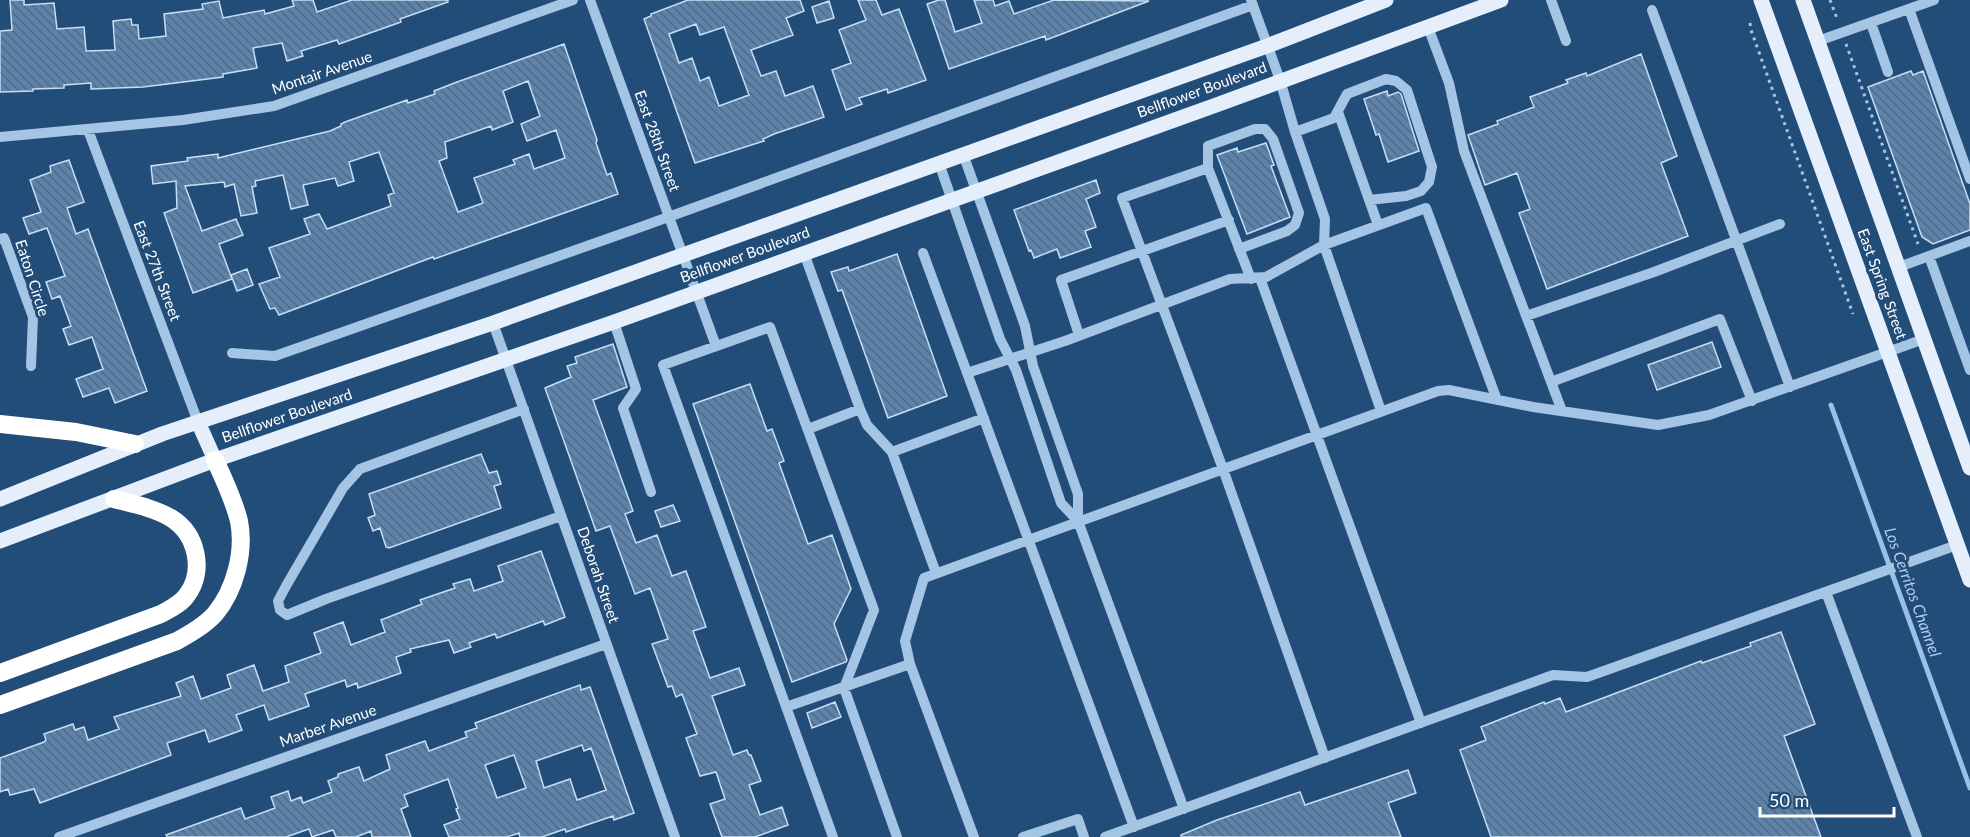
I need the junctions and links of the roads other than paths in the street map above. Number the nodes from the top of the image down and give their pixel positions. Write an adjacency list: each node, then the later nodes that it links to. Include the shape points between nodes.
1 (573, 0): 20 (street, Montair Avenue, via 274,106)
2 (590, 0): 30 (street, East 28th Street)
3 (1384, 0): 16 (main road, Bellflower Boulevard)
4 (1501, 0): 13 (main road, Bellflower Boulevard)
5 (1551, 0): 14 (street)
6 (1761, 0): 55 (main road, East Spring Street)
7 (1803, 0): 15 (main road, East Spring Street)
8 (1934, 0): 10 (street)
9 (1252, 3): 16 (street); 30 (street)
10 (1909, 9): 12 (street); 26 (street)
11 (1652, 10): 35 (street)
12 (1871, 22): 15 (street); 17 (street)
13 (1428, 27): 18 (main road, Bellflower Boulevard); 48 (street, via 1449,83 1464,151)
14 (1566, 41)
15 (1818, 41): 44 (main road, East Spring Street)
16 (1268, 46): 18 (street); 23 (main road, Bellflower Boulevard)
17 (1888, 72)
18 (1280, 80): 21 (street); 27 (main road, Bellflower Boulevard)
19 (1338, 112): 21 (street, via 1334,118); 29 (street); 29 (street, via 1347,94 1386,79 1407,90 1432,167 1429,182 1421,191 1406,196)
20 (88, 130): 22 (street, Montair Avenue); 71 (street, East 27th Street)
21 (1295, 132): 37 (street, via 1325,219)
22 (0, 137)
23 (963, 154): 24 (main road, Bellflower Boulevard); 27 (street)
24 (939, 163): 28 (street); 42 (main road, Bellflower Boulevard)
25 (1208, 168): 31 (street); 38 (street, via 1208,146 1255,129 1264,129 1273,139 1299,213 1295,225 1287,231); 39 (street, via 1122,198)
26 (1970, 179)
27 (976, 191): 28 (main road, Bellflower Boulevard); 54 (street, via 1025,327)
28 (951, 200): 40 (main road, Bellflower Boulevard); 57 (street)
29 (1369, 200): 33 (street)
30 (668, 217): 42 (street, East 28th Street); 56 (street, via 275,356)
31 (1229, 220): 38 (street); 39 (street)
32 (1780, 224): 35 (street)
33 (1378, 225): 37 (street); 64 (street, via 1426,208)
34 (0, 239): 60 (street, Eaton Circle, via 4,238 33,317)
35 (1736, 240): 48 (street); 63 (street)
36 (1970, 242): 43 (street)
37 (1324, 245): 45 (street); 68 (street)
38 (1239, 249): 45 (street)
39 (1142, 252): 47 (street); 51 (street, via 1061,280)
40 (804, 253): 46 (main road, Bellflower Boulevard); 67 (street)
41 (923, 253): 61 (street)
42 (682, 256): 46 (street, East 28th Street); 50 (main road, Bellflower Boulevard)
43 (1927, 257): 44 (street); 59 (street)
44 (1899, 267): 52 (main road, East Spring Street)
45 (1256, 279): 47 (street, via 1230,279); 74 (street)
46 (695, 292): 49 (main road, Bellflower Boulevard); 53 (street, East 28th Street)
47 (1161, 304): 51 (street); 79 (street)
48 (1526, 316): 62 (street)
49 (614, 322): 58 (main road, Bellflower Boulevard); 80 (street, via 636,389 623,408)
50 (493, 323): 58 (street, Deborah Street); 71 (main road, Bellflower Boulevard)
51 (1080, 335): 54 (street)
52 (1924, 339): 55 (street); 78 (main road, East Spring Street)
53 (716, 346): 73 (street, via 770,327); 96 (street, via 663,365)
54 (1029, 352): 57 (street); 84 (street, via 1078,494)
55 (1887, 352): 63 (street); 87 (main road, East Spring Street)
56 (232, 353)
57 (1010, 358): 61 (street); 84 (street, via 1061,503)
58 (507, 360): 66 (street, Deborah Street); 77 (main road, Bellflower Boulevard)
59 (1969, 365)
60 (31, 366)
61 (967, 373): 70 (street)
62 (1551, 382): 65 (street, via 1720,319); 69 (street)
63 (1790, 387): 65 (street)
64 (1497, 400): 68 (street, via 1438,391); 69 (street)
65 (1752, 401): 69 (street, via 1698,418 1658,425)
66 (524, 409): 83 (street, Deborah Street); 83 (street, via 360,469 342,488 278,601 280,610 287,615 297,612)
67 (860, 409): 73 (street); 76 (street, via 867,425)
68 (1382, 411): 74 (street)
69 (1562, 411)
70 (984, 418): 76 (street); 85 (street)
71 (198, 422): 75 (main road, Bellflower Boulevard); 77 (main road)
72 (0, 424): 75 (highway, via 76,432)
73 (808, 429): 94 (street, via 874,610)
74 (1316, 435): 79 (street); 97 (street)
75 (135, 444): 81 (main road, Bellflower Boulevard)
76 (892, 452): 88 (street)
77 (216, 460): 82 (main road, Bellflower Boulevard); 95 (highway, via 239,522 239,546 228,595 214,614 177,641)
78 (1970, 468)
79 (1222, 469): 84 (street); 98 (street)
80 (651, 492)
81 (0, 498)
82 (114, 499): 86 (main road, Bellflower Boulevard); 93 (highway, via 157,511 185,530 192,542 197,569 187,596 161,614)
83 (561, 516): 91 (street, Deborah Street)
84 (1078, 521): 85 (street); 99 (street)
85 (1029, 539): 88 (street); 100 (street)
86 (0, 541)
87 (1957, 545): 89 (main road, East Spring Street); 90 (street)
88 (936, 573): 92 (street, via 924,578 905,640)
89 (1970, 580)
90 (1826, 592): 97 (street, via 1587,677 1553,675); 109 (street)
91 (606, 644): 101 (street, Marber Avenue); 102 (street, Deborah Street)
92 (910, 664): 94 (street); 105 (street)
93 (0, 673)
94 (844, 688): 96 (street); 104 (street)
95 (0, 705)
96 (786, 707): 103 (street)
97 (1420, 723): 98 (street)
98 (1325, 758): 99 (street)
99 (1184, 809): 100 (street)
100 (1134, 826): 108 (street)
101 (59, 837)
102 (675, 837)
103 (833, 837)
104 (897, 837)
105 (974, 837)
106 (1023, 837): 107 (street, via 1078,819)
107 (1084, 837)
108 (1105, 837)
109 (1917, 837)

